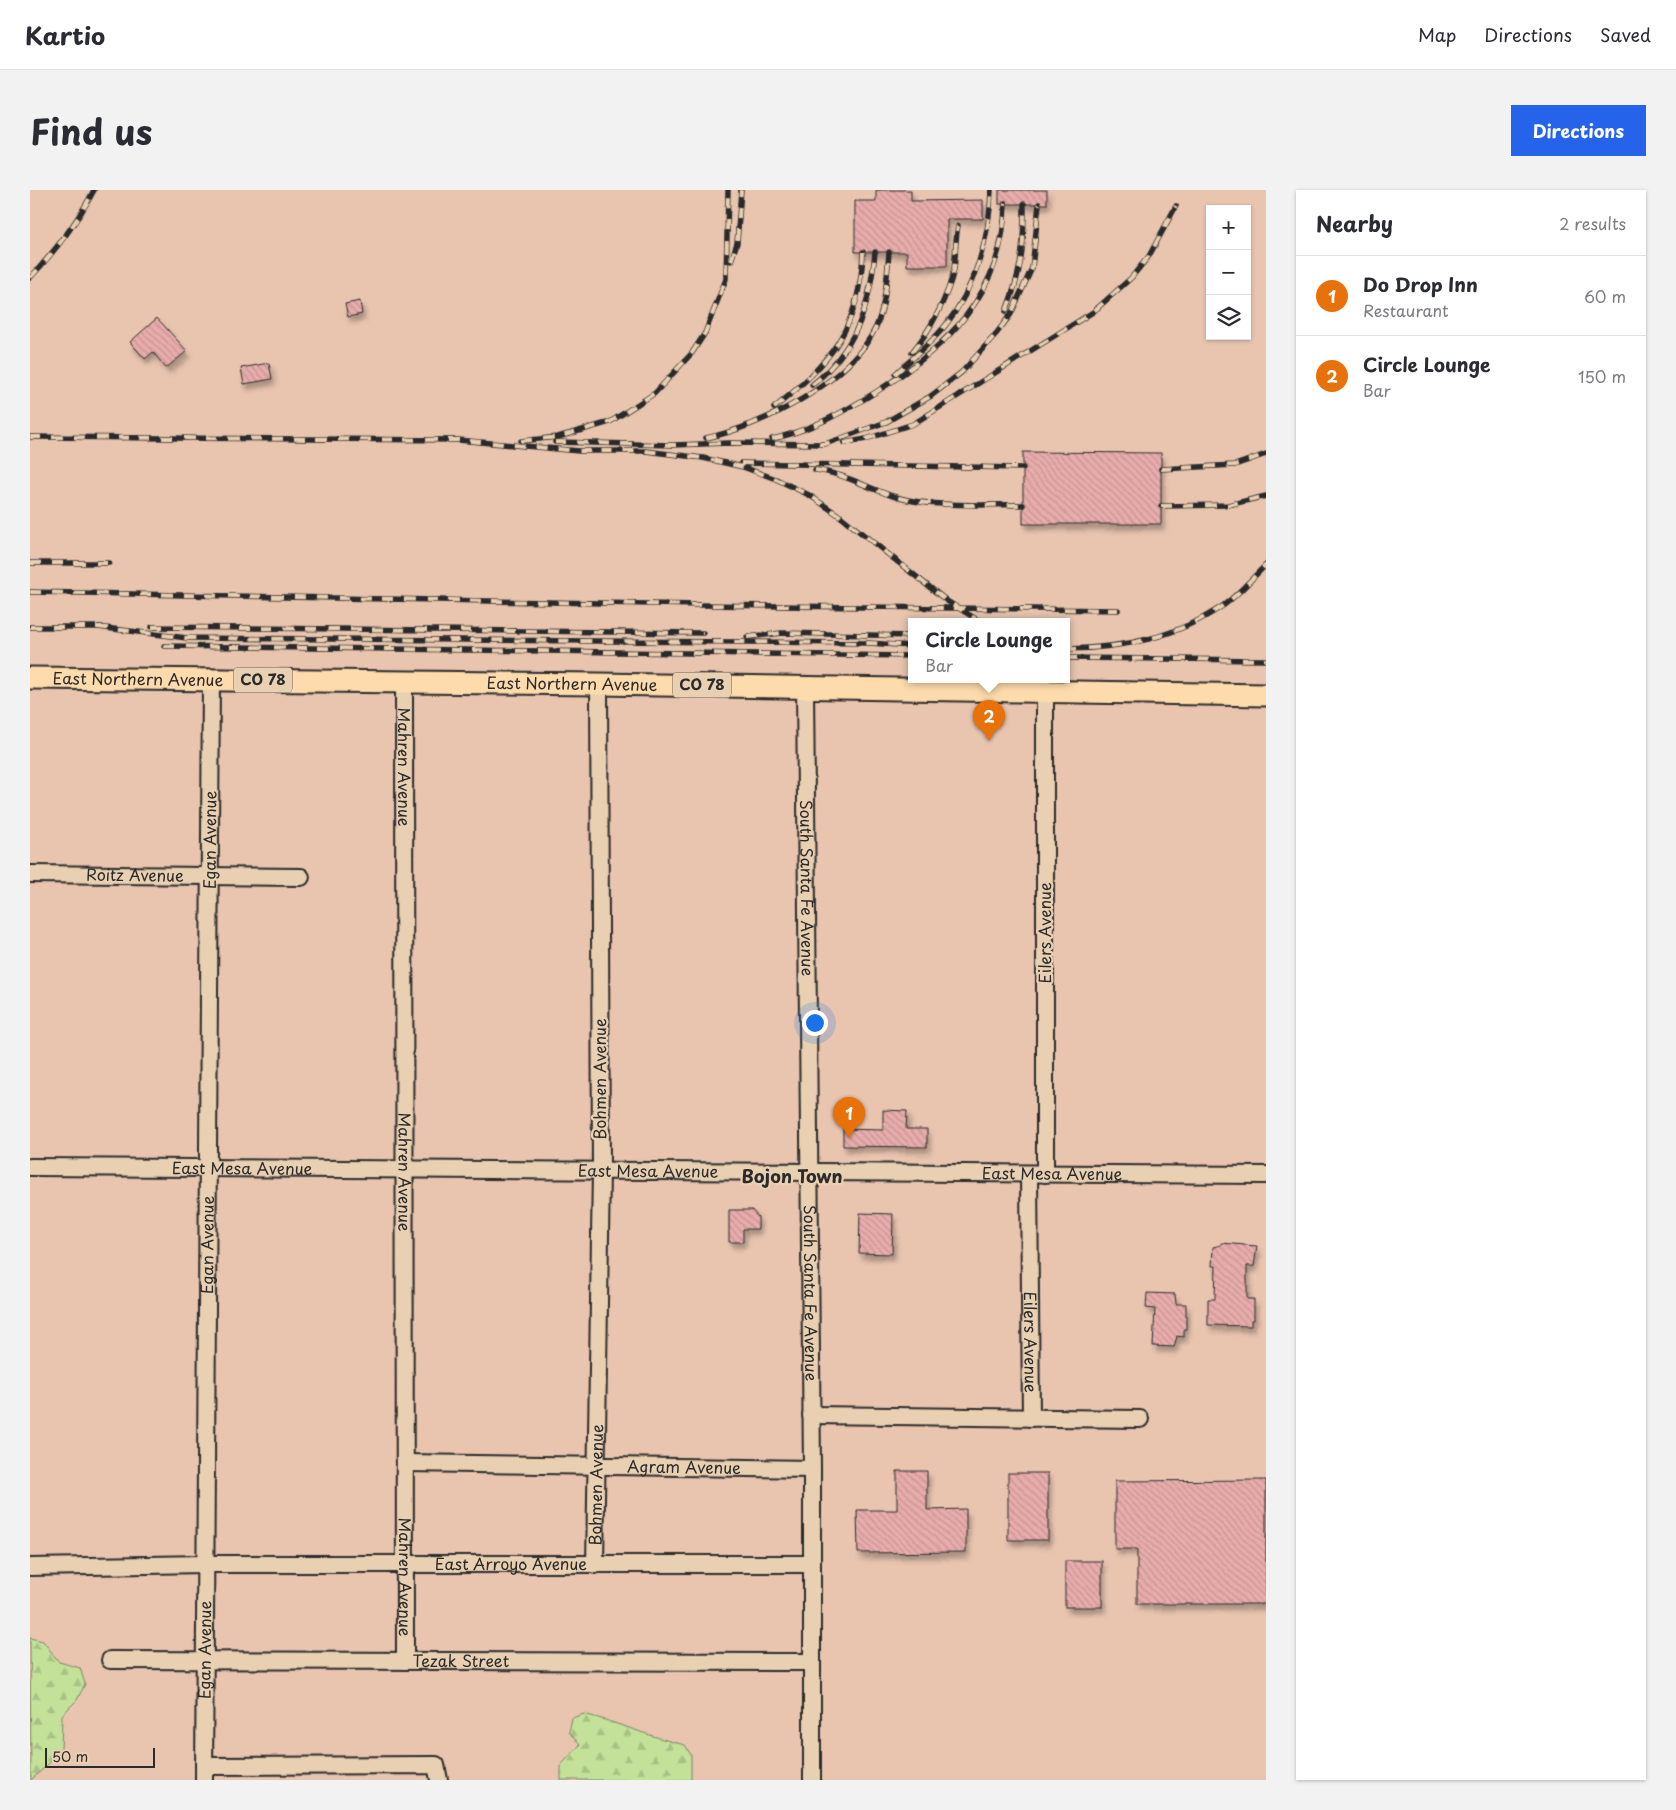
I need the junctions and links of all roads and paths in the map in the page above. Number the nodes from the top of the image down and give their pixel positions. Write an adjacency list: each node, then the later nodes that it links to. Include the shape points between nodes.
1 (30, 678): 2 (main road, East Northern Avenue / CO 78)
2 (211, 679): 3 (main road, East Northern Avenue / CO 78); 9 (street, Egan Avenue)
3 (404, 682): 4 (main road, East Northern Avenue / CO 78); 13 (street, Mahren Avenue)
4 (599, 684): 5 (main road, East Northern Avenue / CO 78); 14 (street, Bohmen Avenue)
5 (805, 687): 6 (main road, East Northern Avenue / CO 78); 15 (street, South Santa Fe Avenue)
6 (1045, 691): 7 (main road, East Northern Avenue / CO 78); 16 (street, Eilers Avenue)
7 (1266, 695)
8 (30, 874): 9 (street, Roitz Avenue)
9 (210, 876): 10 (street, Roitz Avenue); 12 (street, Egan Avenue)
10 (301, 877)
11 (30, 1167): 12 (street, East Mesa Avenue)
12 (208, 1168): 13 (street, East Mesa Avenue); 24 (street, Egan Avenue)
13 (404, 1169): 14 (street, East Mesa Avenue); 21 (street, Mahren Avenue)
14 (600, 1171): 15 (street, East Mesa Avenue); 22 (street, Bohmen Avenue)
15 (810, 1172): 16 (street, East Mesa Avenue); 18 (street, South Santa Fe Avenue)
16 (1037, 1174): 17 (street, East Mesa Avenue); 19 (street, Eilers Avenue)
17 (1266, 1176)
18 (811, 1415): 19 (street); 23 (street, South Santa Fe Avenue)
19 (1031, 1418): 20 (street)
20 (1140, 1419)
21 (405, 1463): 22 (street, Agram Avenue); 26 (street, Mahren Avenue)
22 (597, 1466): 23 (street, Agram Avenue); 27 (street, Bohmen Avenue)
23 (812, 1469): 25 (street, South Santa Fe Avenue)
24 (205, 1564): 26 (street, East Arroyo Avenue); 28 (street, East Arroyo Avenue); 30 (street, Egan Avenue)
25 (812, 1564): 27 (street, East Arroyo Avenue); 32 (street, South Santa Fe Avenue)
26 (405, 1565): 27 (street, East Arroyo Avenue); 31 (street, Mahren Avenue)
27 (595, 1565)
28 (30, 1567)
29 (110, 1660): 30 (street, Tezak Street)
30 (204, 1661): 31 (street, Tezak Street); 33 (street, Egan Avenue)
31 (405, 1661): 32 (street, Tezak Street)
32 (812, 1662): 35 (street, South Santa Fe Avenue)
33 (204, 1773): 34 (street, via 436,1765)
34 (439, 1780)
35 (812, 1780)

